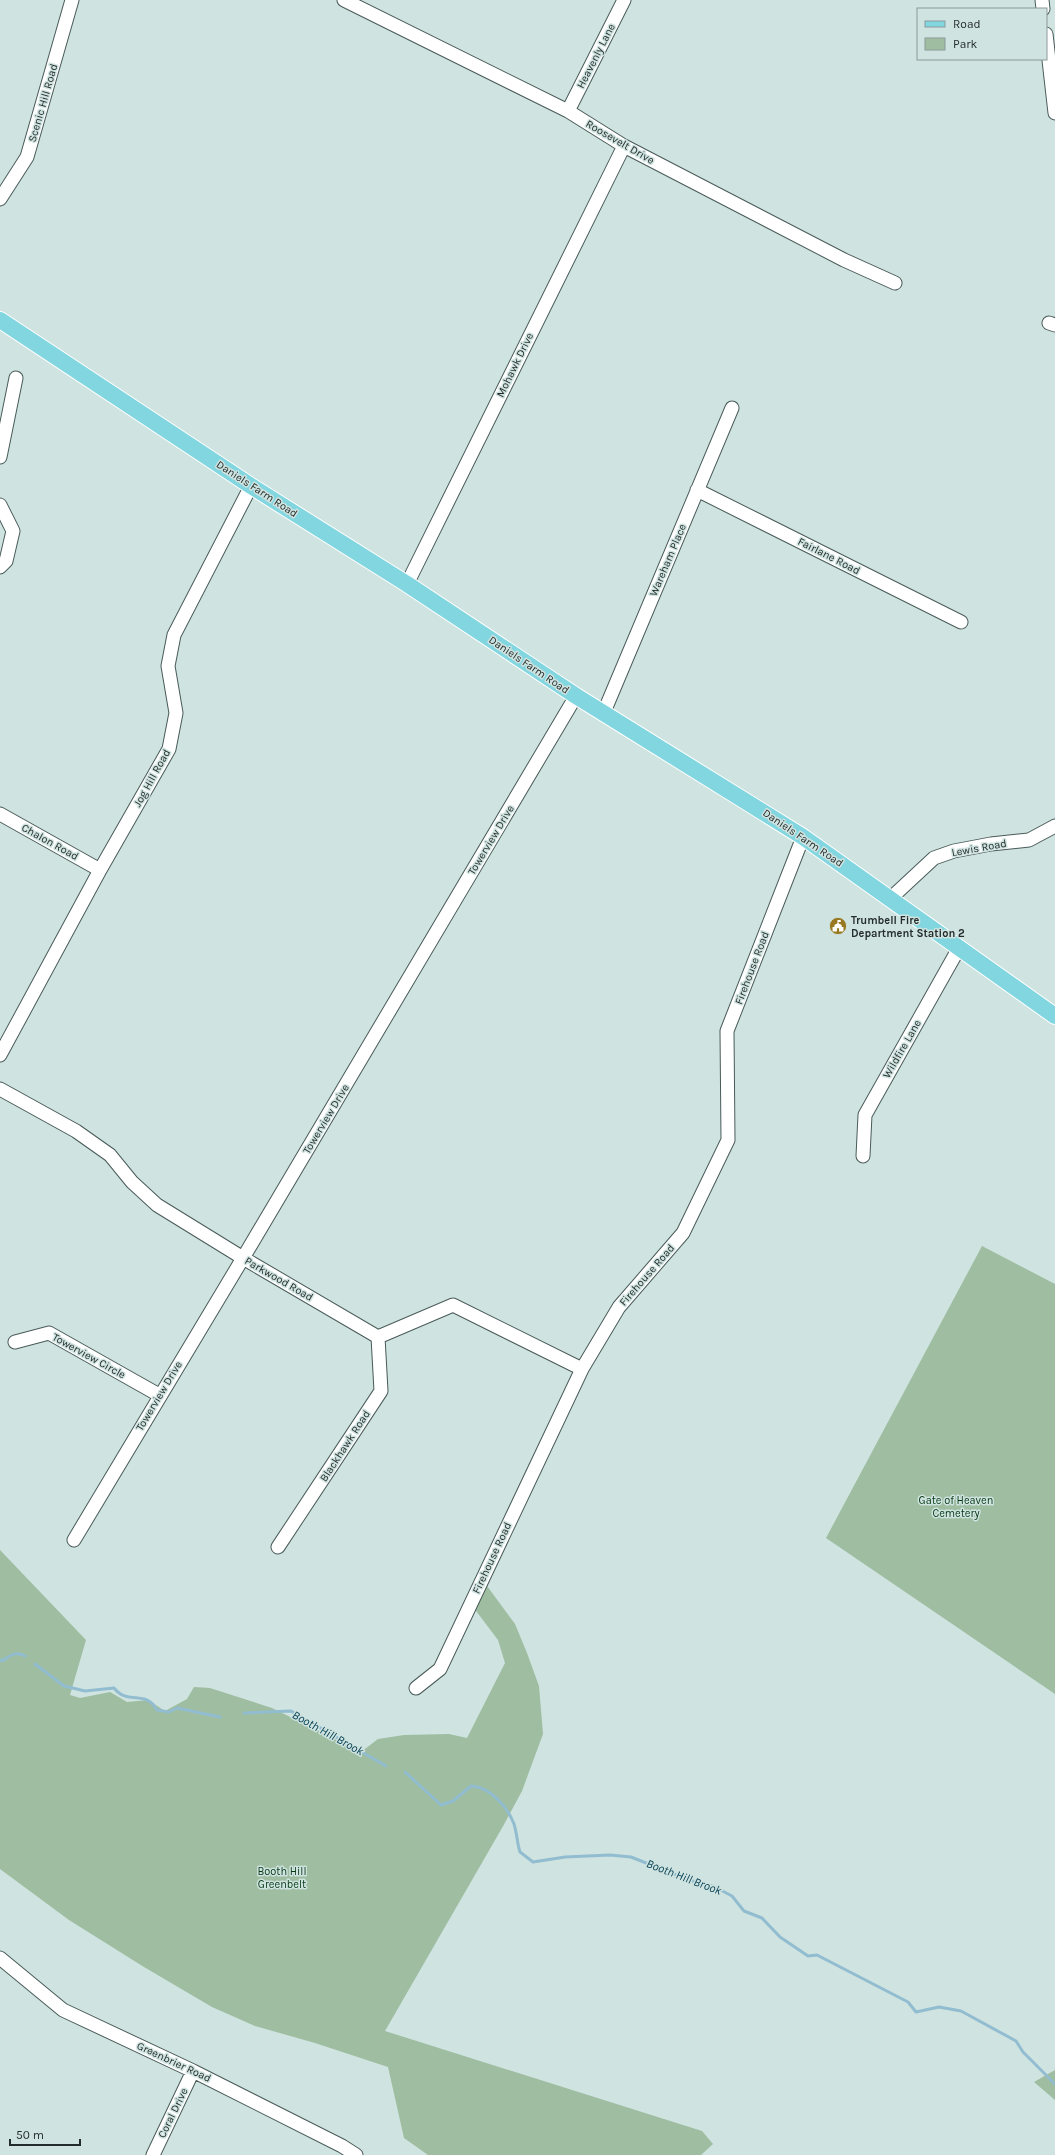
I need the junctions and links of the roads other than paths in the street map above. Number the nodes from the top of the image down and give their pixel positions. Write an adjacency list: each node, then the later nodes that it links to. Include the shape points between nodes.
1 (72, 0): 8 (street, Scenic Hill Road, via 27,157)
2 (344, 0): 5 (street, Roosevelt Drive)
3 (624, 0): 5 (street, Heavenly Lane)
4 (1047, 43): 6 (street)
5 (568, 111): 7 (street, Roosevelt Drive)
6 (1055, 113)
7 (624, 146): 9 (street, Roosevelt Drive, via 844,260); 18 (street, Mohawk Drive)
8 (0, 199)
9 (895, 283)
10 (0, 320): 14 (main road, Daniels Farm Road)
11 (16, 378): 13 (street)
12 (732, 408): 15 (street, Wareham Place)
13 (0, 457)
14 (251, 486): 18 (main road, Daniels Farm Road); 25 (street, Jog Hill Road, via 174,635 168,666 176,713 170,749)
15 (697, 490): 19 (street, Fairlane Road); 21 (street, Wareham Place)
16 (0, 505): 17 (street, via 13,531 6,561)
17 (0, 567)
18 (406, 584): 20 (main road, Daniels Farm Road)
19 (961, 622)
20 (576, 696): 21 (main road, Daniels Farm Road); 32 (street, Towerview Drive)
21 (604, 712): 24 (main road, Daniels Farm Road)
22 (0, 814): 25 (street, Chalon Road)
23 (1055, 826): 26 (street, Lewis Road, via 1029,840 954,851 934,858)
24 (803, 837): 26 (main road, Daniels Farm Road); 35 (street, Firehouse Road, via 727,1031 728,1140 683,1233 619,1307)
25 (100, 870): 29 (street, Jog Hill Road)
26 (891, 898): 27 (main road, Daniels Farm Road)
27 (959, 948): 28 (main road, Daniels Farm Road); 31 (street, Wildfire Lane, via 865,1115)
28 (1055, 1016)
29 (0, 1055)
30 (0, 1090): 32 (street, Parkwood Road, via 76,1131 110,1155 132,1182 157,1205)
31 (863, 1156)
32 (243, 1258): 33 (street, Parkwood Road); 36 (street, Towerview Drive)
33 (378, 1337): 35 (street, via 453,1305); 38 (street, Blackhawk Road, via 381,1391)
34 (15, 1342): 36 (street, Towerview Circle, via 49,1333)
35 (582, 1369): 39 (street, Firehouse Road, via 440,1669)
36 (159, 1395): 37 (street, Towerview Drive)
37 (74, 1540)
38 (278, 1547)
39 (416, 1688)
40 (0, 1958): 41 (street, Greenbrier Road, via 63,2010)
41 (194, 2071): 42 (street, Coral Drive); 43 (street, Greenbrier Road)
42 (153, 2155)
43 (356, 2155)

